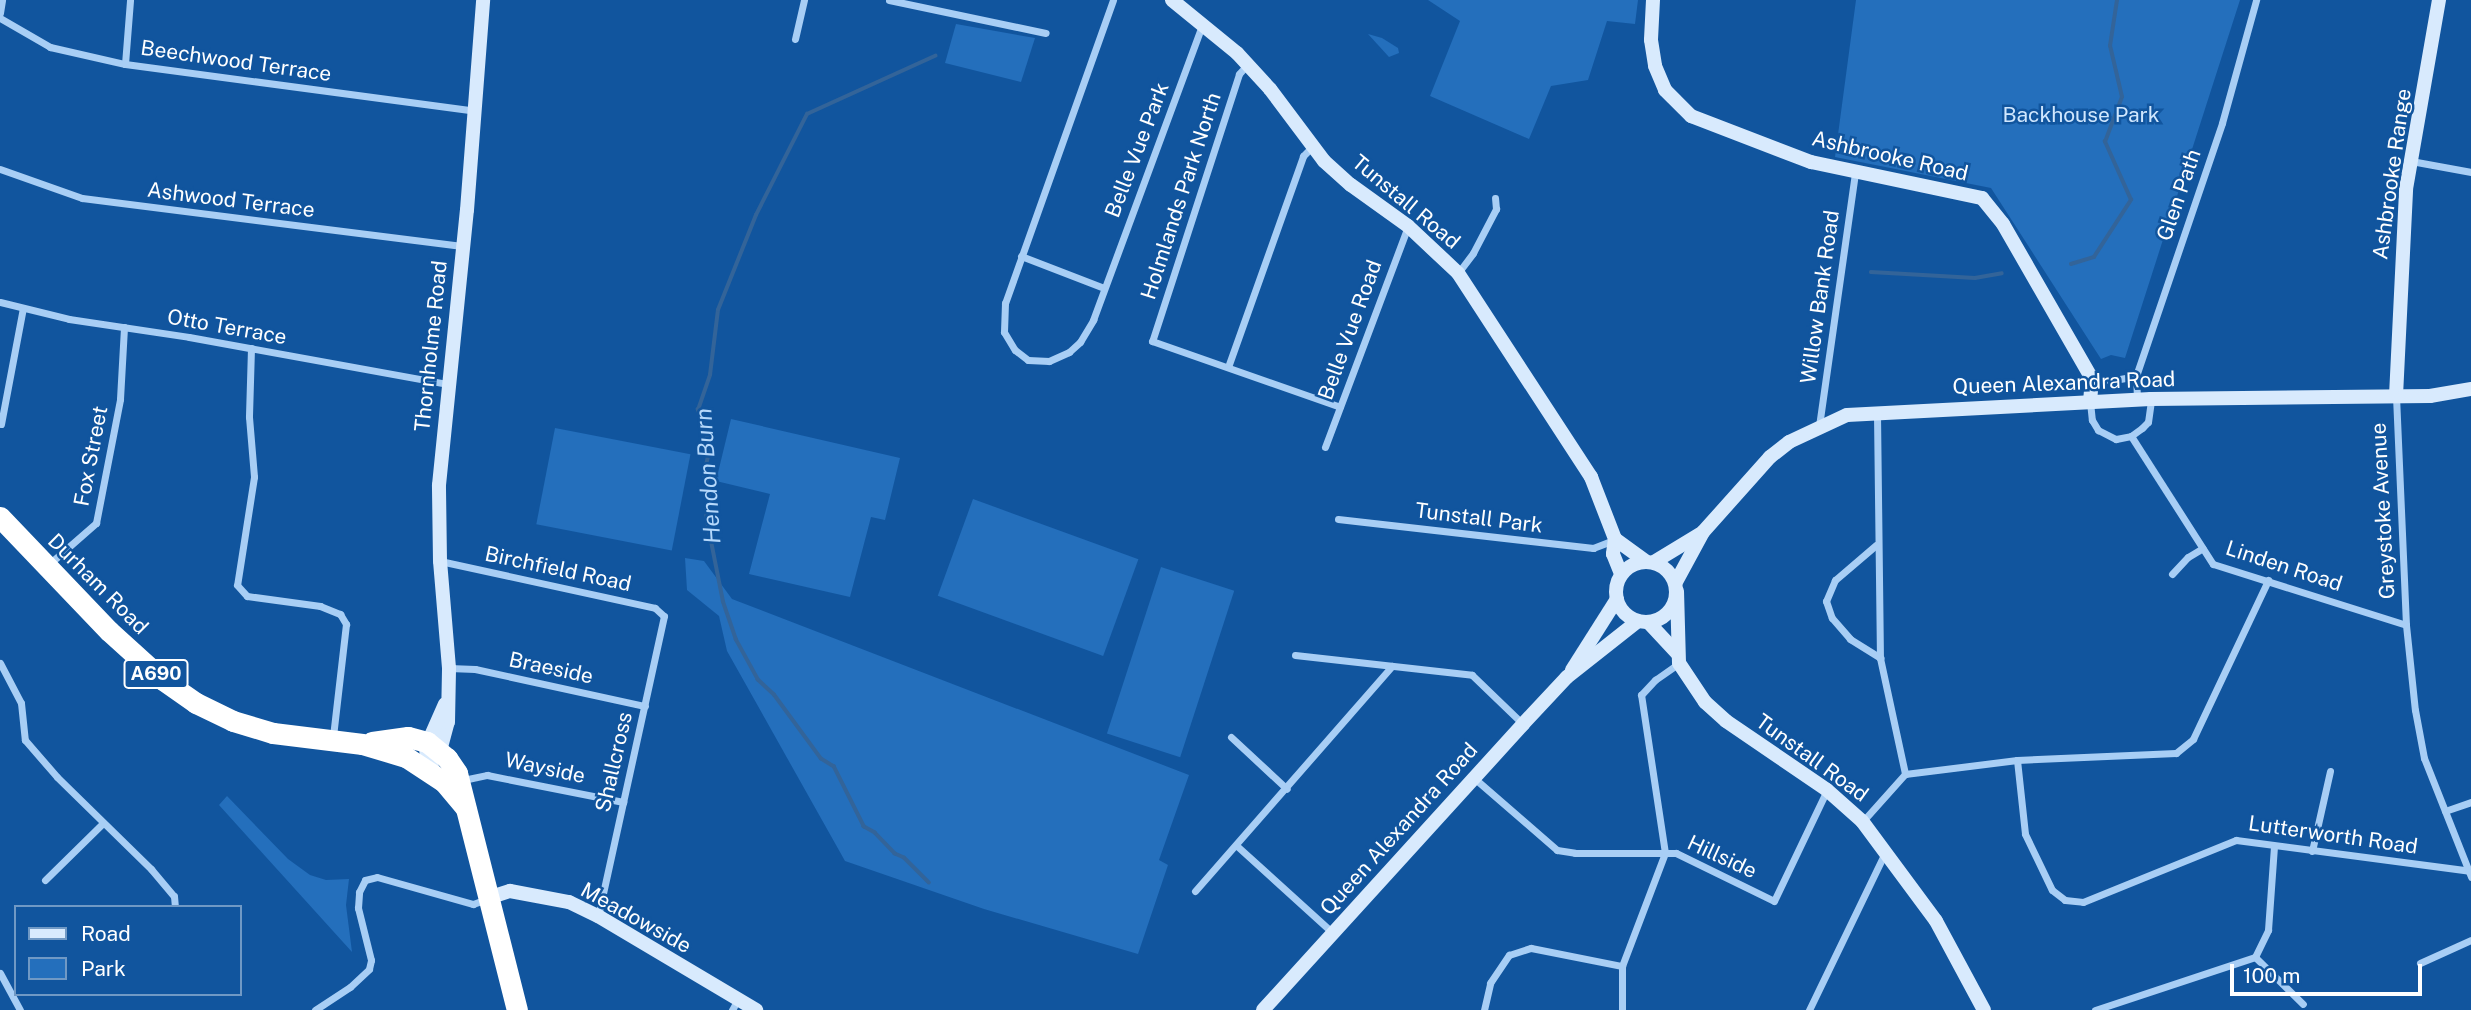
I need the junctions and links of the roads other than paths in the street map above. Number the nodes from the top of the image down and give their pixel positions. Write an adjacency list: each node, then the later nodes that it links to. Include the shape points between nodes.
1 (2, 0): 11 (street)
2 (130, 0): 15 (street)
3 (483, 0): 17 (street, Thornholme Road)
4 (804, 0): 14 (street)
5 (889, 0): 13 (street)
6 (1113, 0): 26 (street)
7 (1172, 0): 12 (street, Tunstall Road)
8 (1653, 0): 22 (street, Ashbrooke Road, via 1654,66 1665,90 1682,109 1702,122)
9 (2256, 0): 34 (street, Glen Path, via 2222,123)
10 (2439, 0): 19 (street, Ashbrooke Range)
11 (0, 15): 15 (street, Beechwood Terrace, via 50,47)
12 (1203, 24): 16 (street, Tunstall Road); 28 (street, Belle Vue Park)
13 (1046, 33)
14 (795, 40)
15 (125, 64): 17 (street, Beechwood Terrace)
16 (1248, 65): 18 (street, Tunstall Road); 33 (street, Holmlands Park North, via 1239,74 1152,341)
17 (475, 111): 25 (street, Thornholme Road)
18 (1312, 147): 24 (street, Tunstall Road, via 1351,185); 33 (street, via 1303,156)
19 (2411, 161): 21 (street); 38 (street, Ashbrooke Range, via 2400,268)
20 (0, 169): 25 (street, Ashwood Terrace, via 82,198)
21 (2471, 172)
22 (1855, 173): 35 (street, Ashbrooke Road, via 1982,198 2003,224); 44 (street, Willow Bank Road)
23 (1495, 198): 27 (street, via 1496,209)
24 (1408, 226): 27 (street, Tunstall Road); 41 (street, Belle Vue Road)
25 (462, 246): 36 (street, Thornholme Road)
26 (1021, 256): 28 (street); 28 (street, via 1004,303 1004,332 1015,351 1028,360 1049,361 1080,342)
27 (1458, 273): 50 (street, Tunstall Road, via 1591,477)
28 (1104, 288)
29 (0, 302): 30 (street, Otto Terrace)
30 (23, 308): 31 (street, Otto Terrace); 43 (street)
31 (124, 327): 32 (street, Otto Terrace); 55 (street, Fox Street, via 120,399 96,523)
32 (251, 348): 36 (street, Otto Terrace); 74 (street, via 249,417 254,477 237,584 247,596 320,606 340,614 346,624)
33 (1228, 367): 41 (street)
34 (2136, 376): 35 (street); 39 (street, Glen Path)
35 (2092, 379): 40 (street)
36 (447, 384): 53 (street, Thornholme Road, via 439,485)
37 (2471, 389): 38 (street, Queen Alexandra Road)
38 (2396, 396): 39 (street, Queen Alexandra Road); 63 (street, Greystoke Avenue)
39 (2144, 400): 40 (street, Queen Alexandra Road); 45 (street, via 2148,422)
40 (2090, 401): 42 (street, Queen Alexandra Road); 45 (street, via 2098,430 2116,439)
41 (1340, 407): 46 (street, Belle Vue Road)
42 (1877, 413): 44 (street, Queen Alexandra Road, via 1847,415); 51 (street)
43 (1, 424)
44 (1819, 426): 49 (street, Queen Alexandra Road, via 1770,457)
45 (2131, 436): 52 (street, Linden Road)
46 (1325, 447)
47 (0, 517): 55 (highway, Durham Road / A690)
48 (1338, 519): 50 (street, Tunstall Park, via 1593,548)
49 (1703, 532): 54 (street, Queen Alexandra Road); 59 (street, Queen Alexandra Road)
50 (1615, 540): 54 (street); 57 (street, Tunstall Road, via 1613,554)
51 (1876, 545): 66 (street); 66 (street, via 1835,580 1826,601 1832,618 1850,639)
52 (2203, 548): 56 (street); 58 (street, Linden Road, via 2213,564)
53 (440, 561): 61 (street, Birchfield Road, via 655,608); 69 (street, Thornholme Road)
54 (1649, 562): 57 (street, Queen Alexandra Road); 59 (street, via 1663,566)
55 (45, 568): 74 (highway, Durham Road / A690, via 147,666 196,703 252,728)
56 (2172, 574)
57 (1621, 575): 60 (street, Queen Alexandra Road)
58 (2268, 580): 63 (street, Linden Road); 77 (street, via 2193,739 2176,752)
59 (1676, 587): 62 (street, Queen Alexandra Road, via 1671,610 1659,620); 65 (street)
60 (1617, 599): 62 (street, via 1621,609); 70 (street, Queen Alexandra Road)
61 (664, 617): 71 (street, Shallcross)
62 (1644, 622): 65 (street, Tunstall Road); 70 (street, Queen Alexandra Road)
63 (2406, 625): 88 (street, Greystoke Avenue, via 2424,758)
64 (1295, 655): 68 (street)
65 (1678, 658): 84 (street, Tunstall Road, via 1705,702 1726,721); 95 (street, via 1641,695)
66 (1880, 658): 79 (street)
67 (0, 663): 90 (street, via 21,703 25,740)
68 (1392, 666): 72 (street, via 1472,675); 83 (street)
69 (449, 668): 71 (street, Braeside, via 475,669); 76 (street, Thornholme Road, via 448,696)
70 (1567, 677): 72 (street, Queen Alexandra Road)
71 (645, 706): 85 (street, Shallcross)
72 (1523, 724): 81 (street, Queen Alexandra Road)
73 (1231, 737): 83 (street)
74 (333, 741): 75 (highway, Durham Road / A690)
75 (362, 744): 76 (highway, Durham Road / A690, via 408,737); 80 (highway, Durham Road / A690, via 406,757)
76 (434, 747): 80 (street, via 427,759); 82 (highway, Durham Road / A690, via 453,765)
77 (2017, 760): 79 (street); 92 (street, Lutterworth Road, via 2025,834 2052,890 2064,900 2083,902 2236,840)
78 (2330, 771): 93 (street)
79 (1905, 774): 89 (street)
80 (436, 776): 87 (highway, Durham Road / A690)
81 (1474, 778): 95 (street, Hillside, via 1557,850); 102 (street, Queen Alexandra Road)
82 (460, 781): 85 (street, Wayside, via 487,775); 87 (highway, Durham Road / A690)
83 (1287, 789): 91 (street)
84 (1827, 790): 89 (street, Tunstall Road); 95 (street, Hillside, via 1774,901 1676,853)
85 (623, 802): 101 (street, Shallcross)
86 (2471, 802): 88 (street)
87 (465, 807): 99 (highway, Durham Road / A690)
88 (2445, 811): 96 (street)
89 (1862, 821): 94 (street, Tunstall Road)
90 (103, 823): 97 (street); 100 (street, via 151,869 174,896)
91 (1237, 846): 98 (street); 102 (street)
92 (2274, 846): 93 (street, Lutterworth Road); 104 (street, via 2268,930)
93 (2312, 851): 96 (street, Lutterworth Road)
94 (1886, 852): 117 (street); 118 (street, Tunstall Road, via 1936,921)
95 (1665, 853): 106 (street)
96 (2470, 873)
97 (45, 880)
98 (1195, 891)
99 (488, 898): 101 (street, Meadowside, via 522,892 569,902); 111 (street, via 473,904 377,877 365,880 358,908 371,960 369,969); 112 (highway, Durham Road / A690)
100 (175, 905)
101 (598, 916): 109 (street, Meadowside)
102 (1334, 934): 114 (street, Queen Alexandra Road)
103 (2471, 940): 105 (street)
104 (2255, 957): 108 (street); 119 (street)
105 (2420, 963)
106 (1622, 966): 115 (street, via 1531,948 1509,954 1490,983); 116 (street)
107 (0, 973): 110 (street)
108 (2303, 1004)
109 (735, 1005): 113 (street, Meadowside)
110 (20, 1010)
111 (315, 1010)
112 (517, 1010)
113 (756, 1010)
114 (1263, 1010)
115 (1484, 1010)
116 (1622, 1010)
117 (1808, 1010)
118 (1984, 1010)
119 (2095, 1010)

